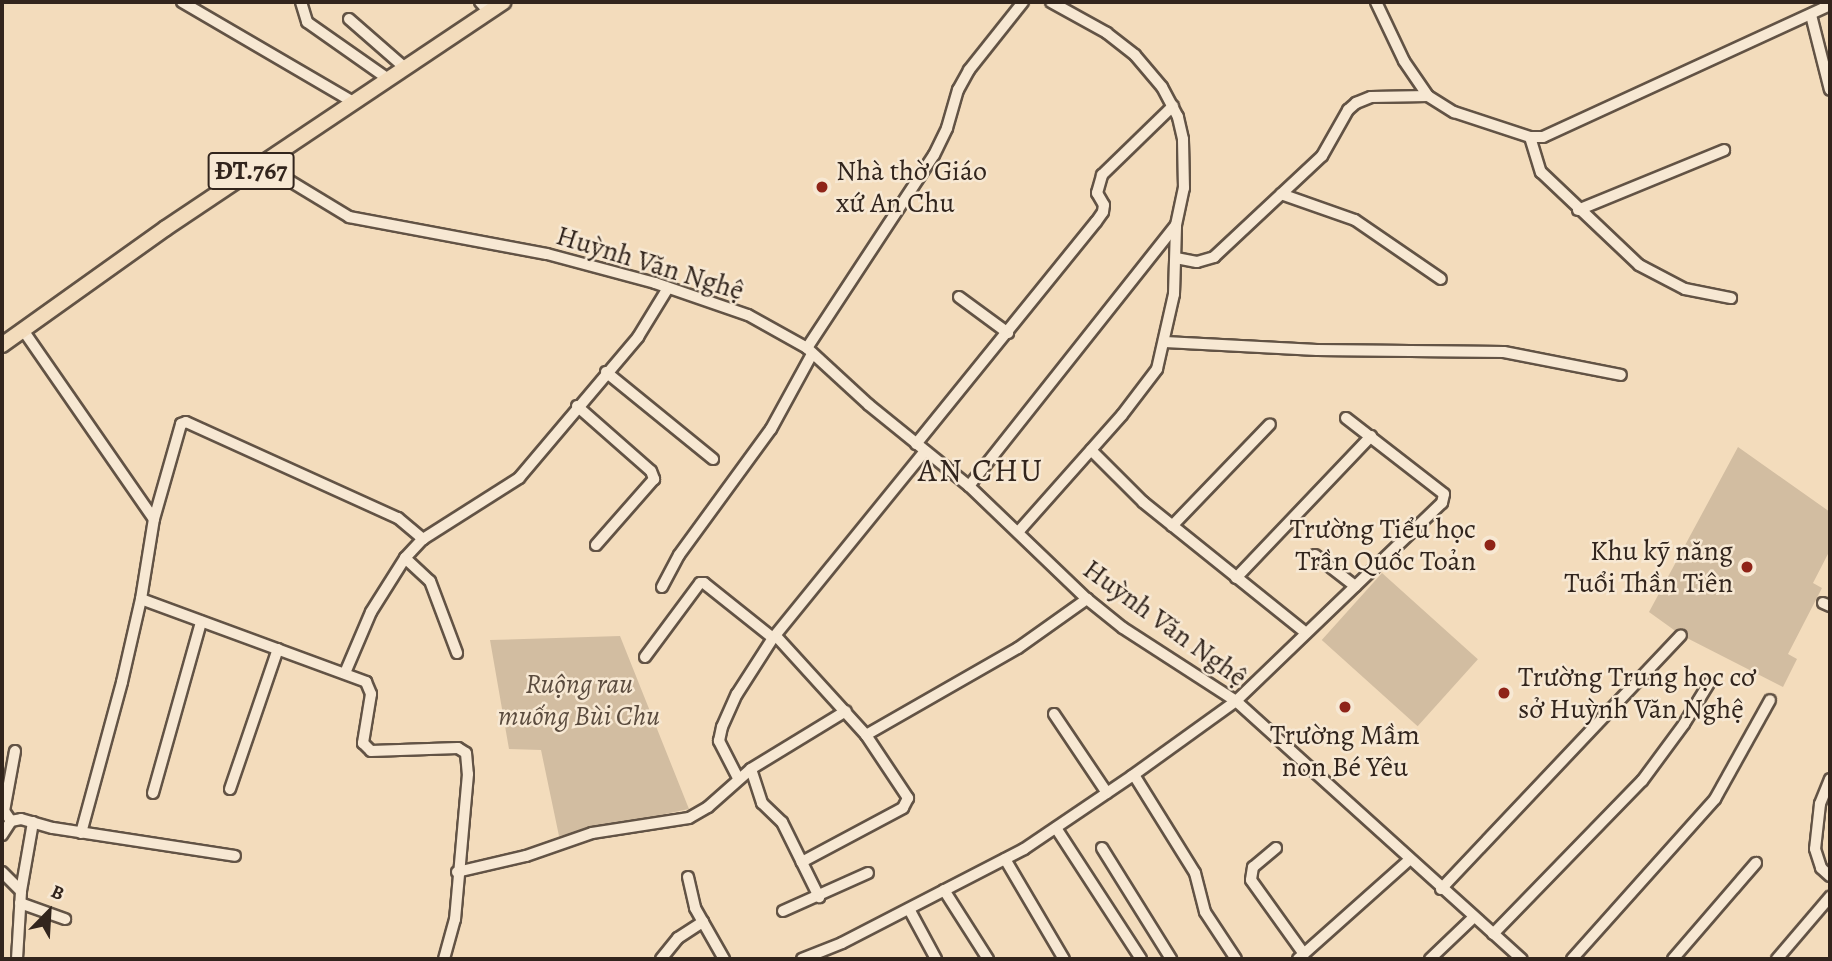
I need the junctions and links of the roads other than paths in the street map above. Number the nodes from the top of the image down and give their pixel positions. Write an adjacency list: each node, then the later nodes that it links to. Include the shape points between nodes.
1 (182, 2): 15 (street)
2 (301, 2): 12 (street, via 307,22)
3 (503, 2): 8 (main road, ĐT.767)
4 (1023, 2): 32 (street, via 969,70 934,155)
5 (1051, 2): 16 (street, via 1107,33 1135,55)
6 (1376, 2): 14 (street, via 1404,61)
7 (1830, 5): 9 (street)
8 (484, 6): 11 (main road, ĐT.767)
9 (1811, 15): 13 (street); 17 (street, via 1555,134)
10 (349, 19): 11 (street)
11 (404, 67): 12 (main road, ĐT.767)
12 (388, 79): 15 (main road, ĐT.767)
13 (1830, 90)
14 (1428, 96): 17 (street, via 1454,112); 20 (street, via 1371,97 1356,103 1322,156)
15 (355, 103): 19 (main road, ĐT.767)
16 (1173, 106): 22 (street, via 1184,169); 29 (street, via 1102,175 1097,193 1103,212)
17 (1530, 137): 21 (street, via 1541,172)
18 (1724, 150): 21 (street)
19 (262, 164): 25 (street, Huỳnh Văn Nghệ, via 349,217 547,254); 28 (main road, ĐT.767)
20 (1281, 194): 23 (street, via 1214,257 1197,261); 24 (street, via 1355,220)
21 (1578, 210): 27 (street, via 1643,268 1690,290)
22 (1176, 225): 23 (street); 42 (street)
23 (1176, 258): 30 (street)
24 (1441, 279)
25 (668, 288): 32 (street, Huỳnh Văn Nghệ, via 748,315); 33 (street, via 638,337)
26 (959, 297): 29 (street)
27 (1731, 298)
28 (23, 330): 31 (main road, ĐT.767); 43 (street)
29 (1008, 333): 39 (street)
30 (1164, 342): 34 (street, via 1504,352); 40 (street, via 1153,376)
31 (2, 345)
32 (809, 351): 39 (street, Huỳnh Văn Nghệ); 52 (street, via 771,429 679,555)
33 (606, 372): 35 (street); 41 (street)
34 (1620, 375)
35 (577, 406): 46 (street, via 519,478); 47 (street, via 651,471 654,479)
36 (1346, 418): 38 (street)
37 (1270, 424): 44 (street)
38 (1371, 436): 50 (street); 51 (street, via 1445,498)
39 (921, 448): 42 (street, Huỳnh Văn Nghệ); 58 (street)
40 (1091, 450): 44 (street); 45 (street)
41 (713, 459)
42 (969, 486): 45 (street, Huỳnh Văn Nghệ)
43 (154, 519): 46 (street, via 185,422 398,518); 53 (street)
44 (1172, 526): 50 (street)
45 (1019, 531): 54 (street, Huỳnh Văn Nghệ)
46 (423, 539): 49 (street)
47 (596, 545)
48 (1315, 555): 51 (street)
49 (405, 558): 60 (street, via 430,582); 62 (street, via 370,612)
50 (1236, 578): 56 (street)
51 (1355, 586): 56 (street)
52 (662, 587)
53 (141, 599): 55 (street); 80 (street)
54 (1087, 599): 64 (street, Huỳnh Văn Nghệ, via 1123,628); 68 (street, via 1018,648)
55 (201, 622): 59 (street); 75 (street)
56 (1307, 633): 64 (street)
57 (1681, 635): 94 (street)
58 (775, 637): 61 (street, via 699,583); 66 (street); 72 (street, via 737,694 722,727 719,741)
59 (278, 649): 62 (street); 74 (street)
60 (457, 653)
61 (645, 657)
62 (345, 673): 90 (street, via 369,687 363,743 367,748 458,748 466,754 468,774)
63 (1709, 683): 105 (street, via 1642,780)
64 (1236, 701): 71 (street); 86 (street, Huỳnh Văn Nghệ)
65 (1770, 701): 120 (street, via 1715,799)
66 (846, 711): 68 (street); 70 (street)
67 (1054, 714): 76 (street)
68 (866, 735): 87 (street, via 908,803)
69 (15, 751): 77 (street, via 4,811)
70 (751, 769): 72 (street); 87 (street, via 762,803 782,822)
71 (1134, 775): 76 (street); 117 (street, via 1195,873 1205,912)
72 (738, 778): 90 (street, via 689,818 584,835 526,856)
73 (1829, 783): 92 (street, via 1820,804 1815,849 1821,868)
74 (230, 789)
75 (153, 793)
76 (1107, 793): 79 (street)
77 (11, 821): 78 (street); 81 (street)
78 (33, 822): 80 (street); 96 (street)
79 (1056, 828): 85 (street); 115 (street)
80 (81, 833): 84 (street)
81 (2, 835)
82 (1102, 848): 116 (street)
83 (1276, 848): 106 (street, via 1253,867 1251,880)
84 (235, 856)
85 (1005, 859): 95 (street); 114 (street)
86 (1409, 860): 94 (street, Huỳnh Văn Nghệ); 106 (street)
87 (802, 862): 97 (street)
88 (1756, 863): 121 (street)
89 (2, 872): 96 (street)
90 (457, 872): 108 (street, via 455,919)
91 (868, 873): 97 (street)
92 (1830, 876)
93 (688, 877): 104 (street)
94 (1441, 888): 102 (street, Huỳnh Văn Nghệ)
95 (944, 890): 100 (street); 113 (street)
96 (21, 891): 99 (street)
97 (819, 897): 101 (street)
98 (1830, 897): 122 (street)
99 (20, 903): 103 (street); 107 (street)
100 (909, 909): 111 (street); 112 (street)
101 (783, 911)
102 (1474, 917): 105 (street, Huỳnh Văn Nghệ); 118 (street)
103 (65, 919)
104 (703, 922): 109 (street, via 678,938); 110 (street)
105 (1493, 934): 119 (street, Huỳnh Văn Nghệ)
106 (1301, 957)
107 (17, 959)
108 (444, 959)
109 (661, 959)
110 (724, 959)
111 (802, 959)
112 (936, 959)
113 (988, 959)
114 (1064, 959)
115 (1141, 959)
116 (1171, 959)
117 (1236, 959)
118 (1430, 959)
119 (1522, 959)
120 (1572, 959)
121 (1673, 959)
122 (1777, 959)

